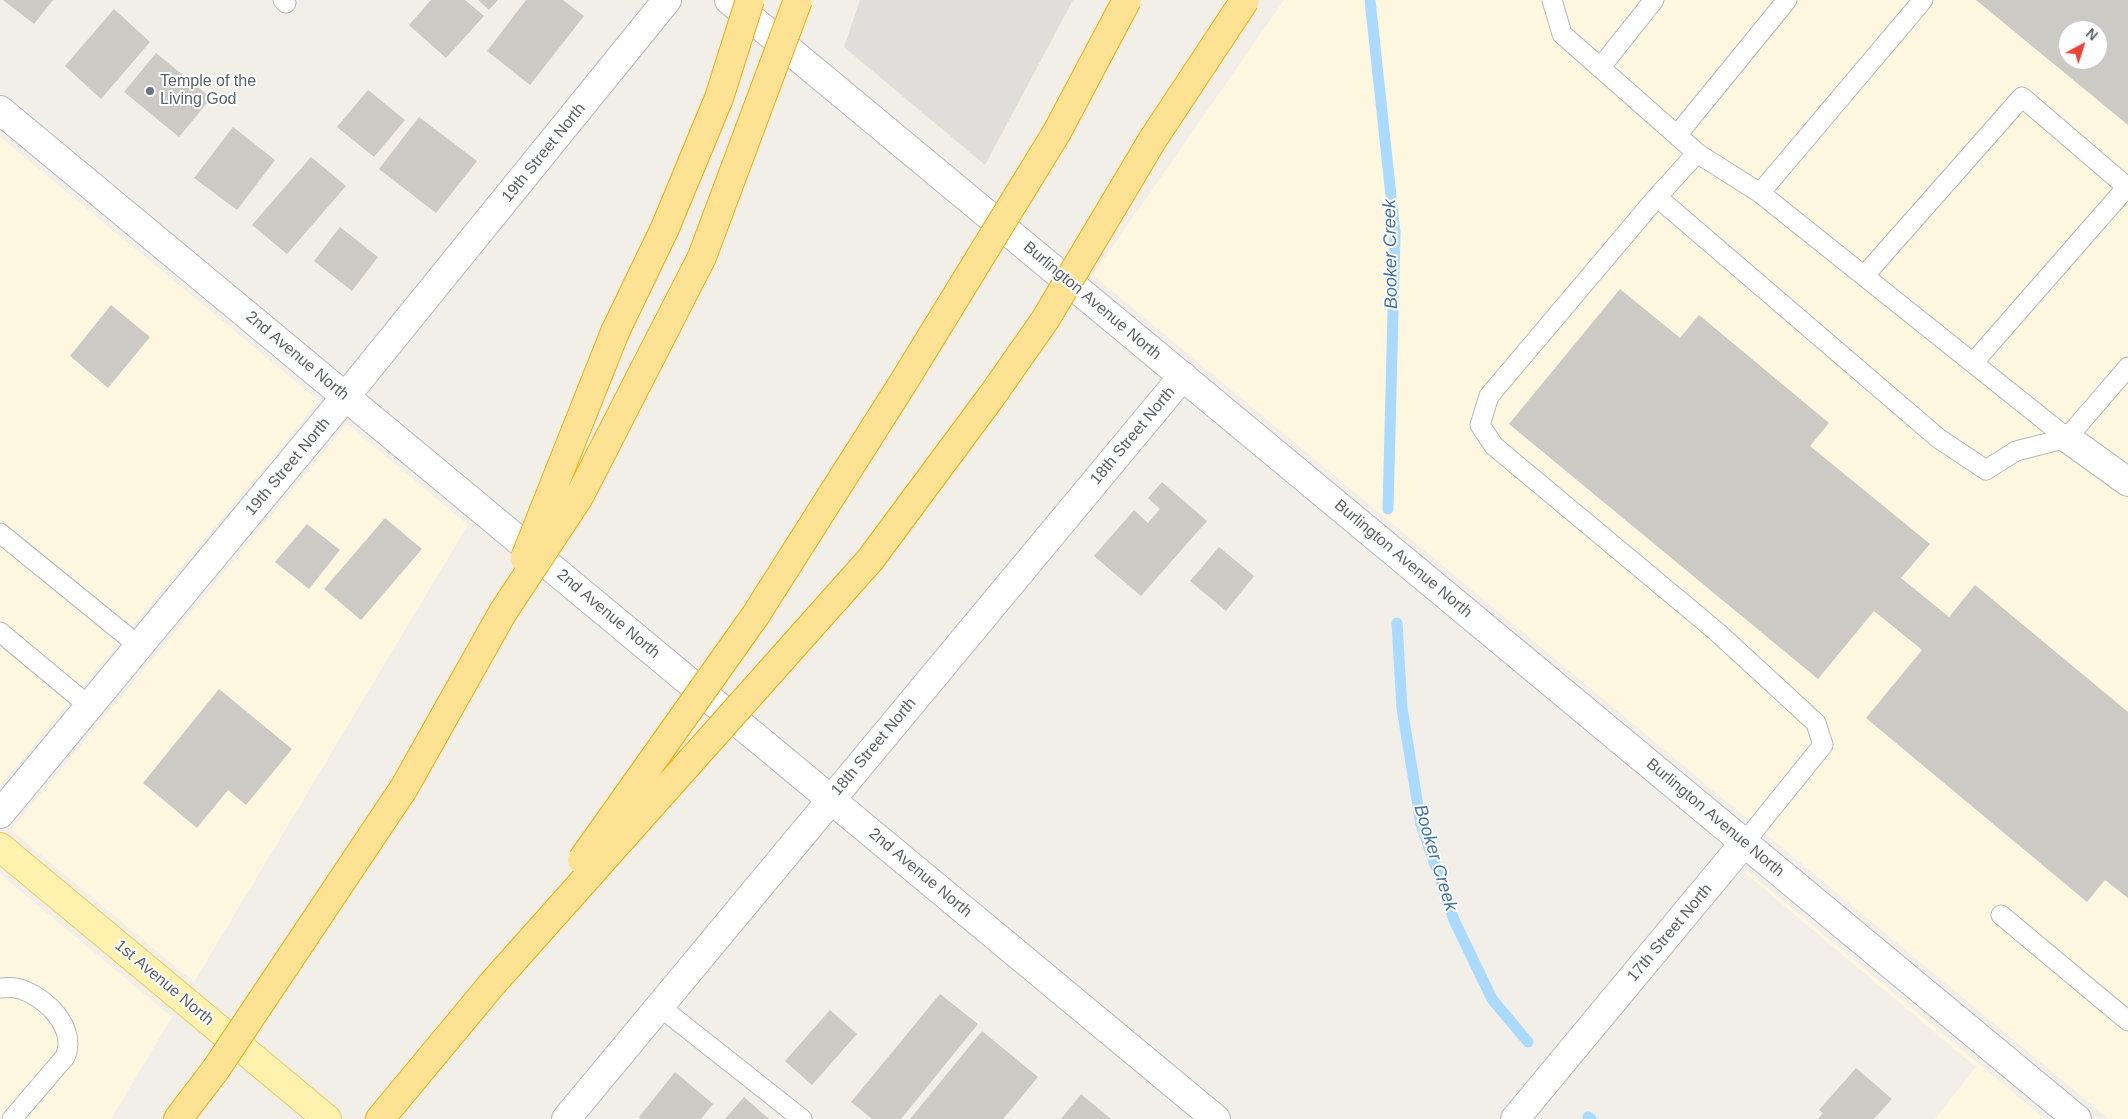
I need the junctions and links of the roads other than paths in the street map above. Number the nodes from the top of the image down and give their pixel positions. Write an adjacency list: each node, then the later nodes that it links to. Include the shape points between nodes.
1 (667, 0): 21 (street, 19th Street North)
2 (729, 0): 20 (street, Burlington Avenue North)
3 (750, 0): 25 (highway, bridge, via 716,106 665,228 615,332)
4 (798, 0): 25 (highway, bridge, via 702,257 578,497)
5 (1127, 0): 34 (highway, bridge, via 1057,132 755,616)
6 (1245, 0): 34 (highway, bridge, via 1153,139 1045,320 870,560)
7 (1552, 0): 11 (lane, via 1562,34)
8 (1654, 0): 11 (lane)
9 (1788, 0): 13 (lane)
10 (1923, 0): 15 (lane)
11 (1600, 68): 13 (lane)
12 (0, 110): 21 (street, 2nd Avenue North)
13 (1677, 135): 14 (lane)
14 (1697, 153): 15 (lane); 16 (lane)
15 (1760, 193): 17 (lane)
16 (1657, 197): 22 (lane, via 1938,438 1986,470 2016,451); 31 (lane, 17th Street North, via 1489,396 1480,425 1494,446 1716,631 1816,723 1823,745)
17 (1864, 276): 18 (lane); 18 (lane, via 2022,97 2127,187)
18 (1973, 363): 22 (lane)
19 (2128, 367): 22 (lane)
20 (1183, 376): 29 (street, 18th Street North); 31 (street, Burlington Avenue North)
21 (346, 396): 27 (street, 19th Street North); 29 (street, 2nd Avenue North)
22 (2067, 438): 23 (street)
23 (2128, 482)
24 (0, 533): 27 (lane)
25 (503, 612): 39 (highway, bridge, via 404,788 216,1069)
26 (0, 632): 28 (lane)
27 (139, 646): 28 (street, 19th Street North)
28 (89, 706): 30 (street, 19th Street North)
29 (831, 799): 36 (street, 18th Street North); 44 (street, 2nd Avenue North)
30 (0, 814)
31 (1744, 843): 45 (street, 17th Street North); 46 (street, Burlington Avenue North)
32 (0, 847): 40 (main road, 1st Avenue North)
33 (2001, 915): 37 (lane)
34 (494, 983): 41 (highway)
35 (0, 988): 38 (lane, via 16,988 38,998 57,1015 67,1032 69,1047 65,1057)
36 (660, 1006): 42 (street, 18th Street North); 43 (lane)
37 (2128, 1021)
38 (12, 1119)
39 (178, 1119)
40 (327, 1119)
41 (380, 1119)
42 (566, 1119)
43 (802, 1119)
44 (1216, 1119)
45 (1516, 1119)
46 (2077, 1119)

